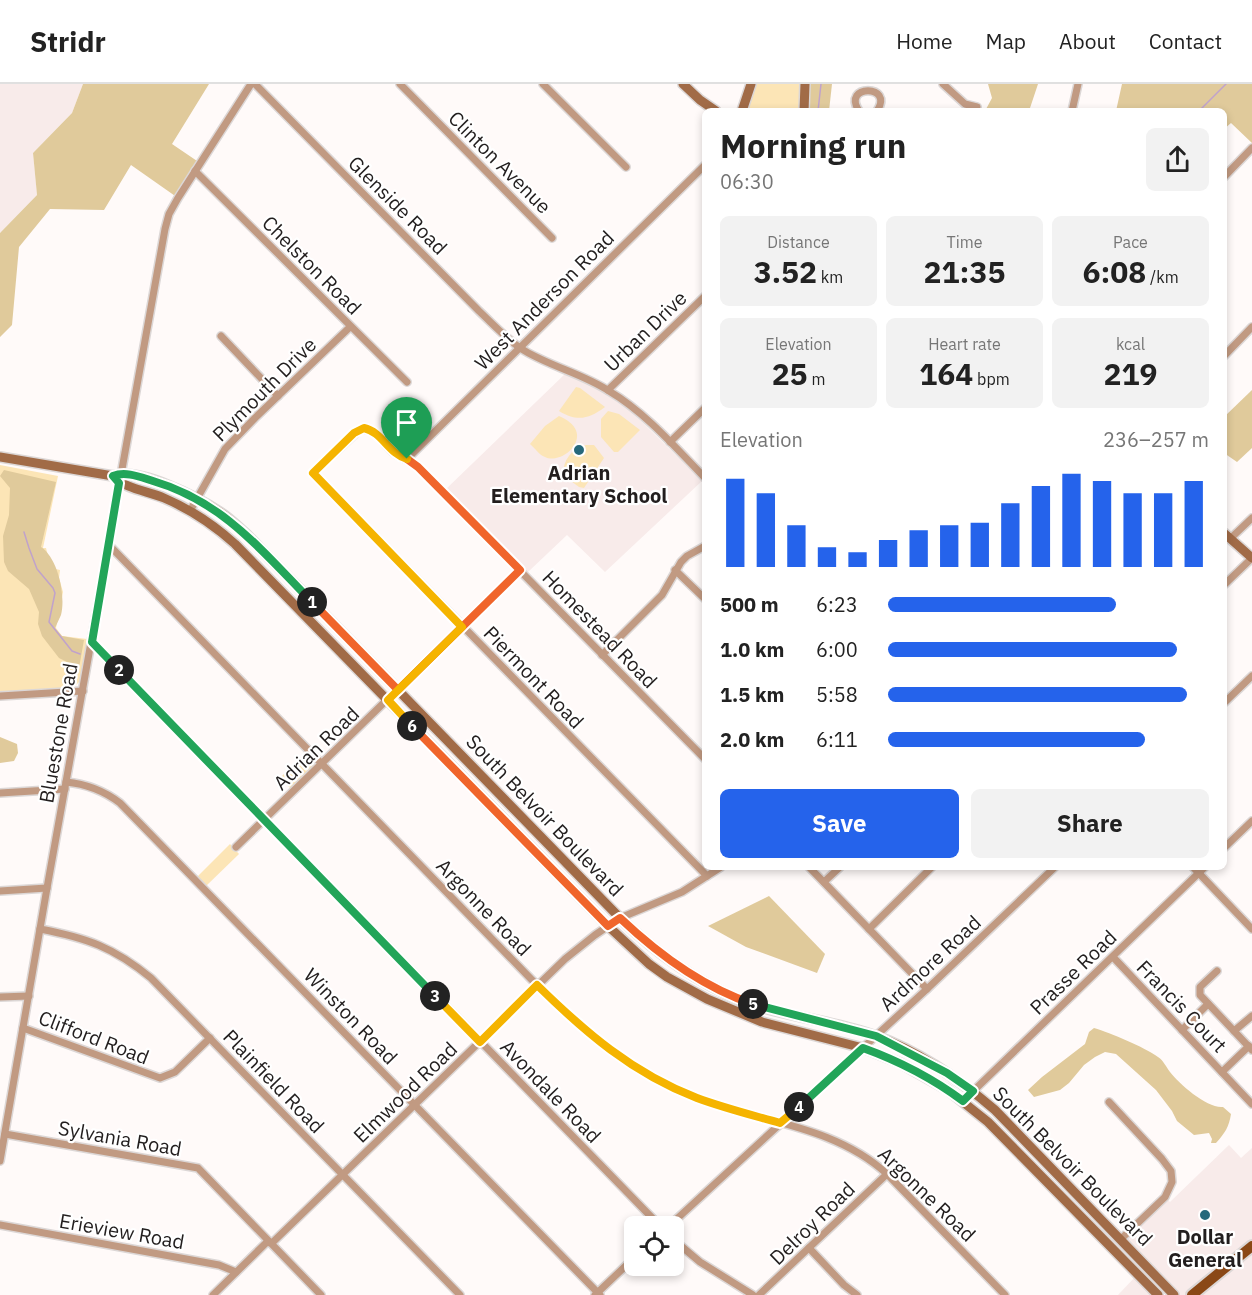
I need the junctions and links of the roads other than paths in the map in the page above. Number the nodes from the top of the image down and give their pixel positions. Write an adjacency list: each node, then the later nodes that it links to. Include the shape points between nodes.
1 (253, 84): 20 (street, Bluestone Road); 27 (street, Glenside Road)
2 (400, 84): 22 (street, Clinton Avenue)
3 (543, 84): 18 (street)
4 (683, 84): 11 (street)
5 (751, 84): 12 (street)
6 (805, 84): 13 (street)
7 (944, 84): 10 (street, via 965,104)
8 (1078, 84): 16 (street)
9 (866, 87): 14 (street, via 856,99); 15 (street, via 880,97)
10 (977, 107)
11 (712, 108)
12 (743, 108)
13 (804, 108)
14 (857, 108)
15 (878, 108)
16 (1073, 108)
17 (1252, 148): 21 (street)
18 (626, 167)
19 (702, 168): 27 (street, West Anderson Road)
20 (195, 171): 24 (street, Chelston Road); 38 (street, Bluestone Road, via 169,214 165,229)
21 (1227, 174)
22 (552, 238)
23 (702, 299): 30 (street, Urban Drive)
24 (350, 327): 29 (street, Chelston Road); 31 (street, Plymouth Drive)
25 (1252, 327): 28 (street)
26 (221, 336): 31 (street)
27 (519, 347): 30 (street, Glenside Road); 35 (street, West Anderson Road)
28 (1227, 353)
29 (407, 382)
30 (608, 390): 33 (street, Glenside Road)
31 (278, 396): 39 (street, Plymouth Drive, via 225,449)
32 (702, 411): 33 (street)
33 (670, 442): 37 (street, Glenside Road)
34 (0, 457): 38 (street, South Belvoir Boulevard)
35 (407, 459): 36 (street, Homestead Road, via 364,428); 46 (street, Homestead Road)
36 (313, 473): 50 (street, Piermont Road)
37 (702, 475)
38 (118, 478): 39 (street, South Belvoir Boulevard, via 158,482); 40 (street, South Belvoir Boulevard); 43 (street, Bluestone Road)
39 (196, 499): 40 (street, Plymouth Drive); 54 (street, South Belvoir Boulevard, via 246,534)
40 (190, 511): 57 (street, South Belvoir Boulevard, via 235,543)
41 (1252, 518): 42 (street)
42 (1227, 536): 45 (street)
43 (108, 544): 51 (street, Bluestone Road); 60 (street, Argonne Road)
44 (702, 548): 47 (street, via 687,556)
45 (1252, 558): 48 (street)
46 (520, 570): 50 (street, Adrian Road); 52 (street, Homestead Road)
47 (675, 570): 49 (street); 52 (street, via 662,595)
48 (1227, 582)
49 (702, 597)
50 (462, 627): 54 (street, Adrian Road); 75 (street, Piermont Road)
51 (92, 642): 55 (street, Bluestone Road); 63 (street, Avondale Road)
52 (602, 655): 59 (street, Homestead Road)
53 (1252, 676): 58 (street)
54 (398, 690): 57 (street, Adrian Road); 79 (street, South Belvoir Boulevard)
55 (83, 691): 56 (street); 61 (street, Bluestone Road)
56 (0, 696)
57 (388, 700): 60 (street, Adrian Road); 80 (street, South Belvoir Boulevard)
58 (1227, 700)
59 (702, 756)
60 (322, 764): 63 (street, Adrian Road); 86 (street, Argonne Road)
61 (65, 786): 62 (street, Winston Road); 77 (street, Bluestone Road); 105 (street, Winston Road, via 91,786 120,803)
62 (0, 793)
63 (265, 820): 66 (street, Adrian Road); 97 (street, Avondale Road)
64 (1252, 821): 65 (street)
65 (1227, 845)
66 (236, 847)
67 (716, 870): 75 (street, Elmwood Road)
68 (812, 870): 76 (street)
69 (837, 870): 76 (street)
70 (930, 870): 82 (street)
71 (1052, 870): 87 (street, Ardmore Road)
72 (1196, 870): 74 (street)
73 (1202, 870): 74 (street, Prasse Road)
74 (1199, 873): 83 (street); 84 (street, Prasse Road)
75 (707, 876): 79 (street, Elmwood Road, via 682,892)
76 (824, 882): 82 (street)
77 (47, 888): 78 (street); 81 (street, Bluestone Road)
78 (0, 891)
79 (620, 918): 80 (street, Elmwood Road); 95 (street, South Belvoir Boulevard, via 661,955 721,992 762,1008)
80 (608, 926): 86 (street, Elmwood Road); 98 (street, South Belvoir Boulevard, via 649,964 707,999 762,1022)
81 (40, 929): 88 (street, Bluestone Road); 96 (street, Plainfield Road, via 87,939 123,958 156,983)
82 (869, 929): 87 (street)
83 (1252, 929)
84 (1113, 957): 93 (street, Francis Court); 101 (street, Prasse Road)
85 (1217, 971): 90 (street, via 1199,990)
86 (537, 985): 97 (street, Elmwood Road); 106 (street, Argonne Road, via 598,1042 630,1065 695,1097)
87 (927, 989): 95 (street, Ardmore Road)
88 (29, 996): 89 (street); 92 (street, Bluestone Road)
89 (0, 997)
90 (1208, 1004): 93 (street); 94 (street)
91 (1252, 1016): 94 (street)
92 (23, 1028): 96 (street, Clifford Road, via 160,1078 175,1072); 107 (street, Bluestone Road, via 7,1100)
93 (1182, 1030): 100 (street, Francis Court)
94 (1234, 1031): 99 (street)
95 (876, 1036): 98 (street, Ardmore Road); 101 (street, South Belvoir Boulevard)
96 (210, 1038): 110 (street, Plainfield Road)
97 (480, 1042): 105 (street, Elmwood Road); 111 (street, Avondale Road)
98 (863, 1048): 102 (street, South Belvoir Boulevard, via 900,1063); 106 (street, Ardmore Road)
99 (1250, 1048): 100 (street)
100 (1221, 1072): 104 (street, Francis Court)
101 (973, 1091): 102 (street, Prasse Road); 114 (street, South Belvoir Boulevard)
102 (963, 1101): 129 (street, South Belvoir Boulevard)
103 (1109, 1102): 114 (street, via 1171,1171 1172,1182 1165,1197)
104 (1252, 1104)
105 (414, 1105): 110 (street, Elmwood Road); 121 (street, Winston Road)
106 (780, 1123): 109 (street, Argonne Road, via 840,1143); 112 (street, Ardmore Road)
107 (5, 1134): 108 (street, Bluestone Road); 115 (street, Sylvania Road, via 198,1168)
108 (0, 1161)
109 (887, 1174): 118 (street, Delroy Road); 128 (street, Argonne Road)
110 (343, 1175): 115 (street, Elmwood Road); 124 (street, Plainfield Road)
111 (650, 1216)
112 (680, 1216)
113 (0, 1225): 120 (street, Erieview Road, via 219,1265)
114 (1121, 1239): 130 (street, South Belvoir Boulevard)
115 (270, 1243): 120 (street, Elmwood Road); 123 (street, Sylvania Road)
116 (1252, 1246): 131 (main road)
117 (684, 1248): 125 (street)
118 (809, 1248): 126 (street, Delroy Road); 127 (street)
119 (624, 1268): 121 (street)
120 (236, 1272): 122 (street, Elmwood Road)
121 (598, 1294)
122 (213, 1295)
123 (321, 1295)
124 (460, 1295)
125 (753, 1295)
126 (759, 1295)
127 (857, 1295)
128 (1005, 1295)
129 (1158, 1295)
130 (1174, 1295)
131 (1192, 1295)

